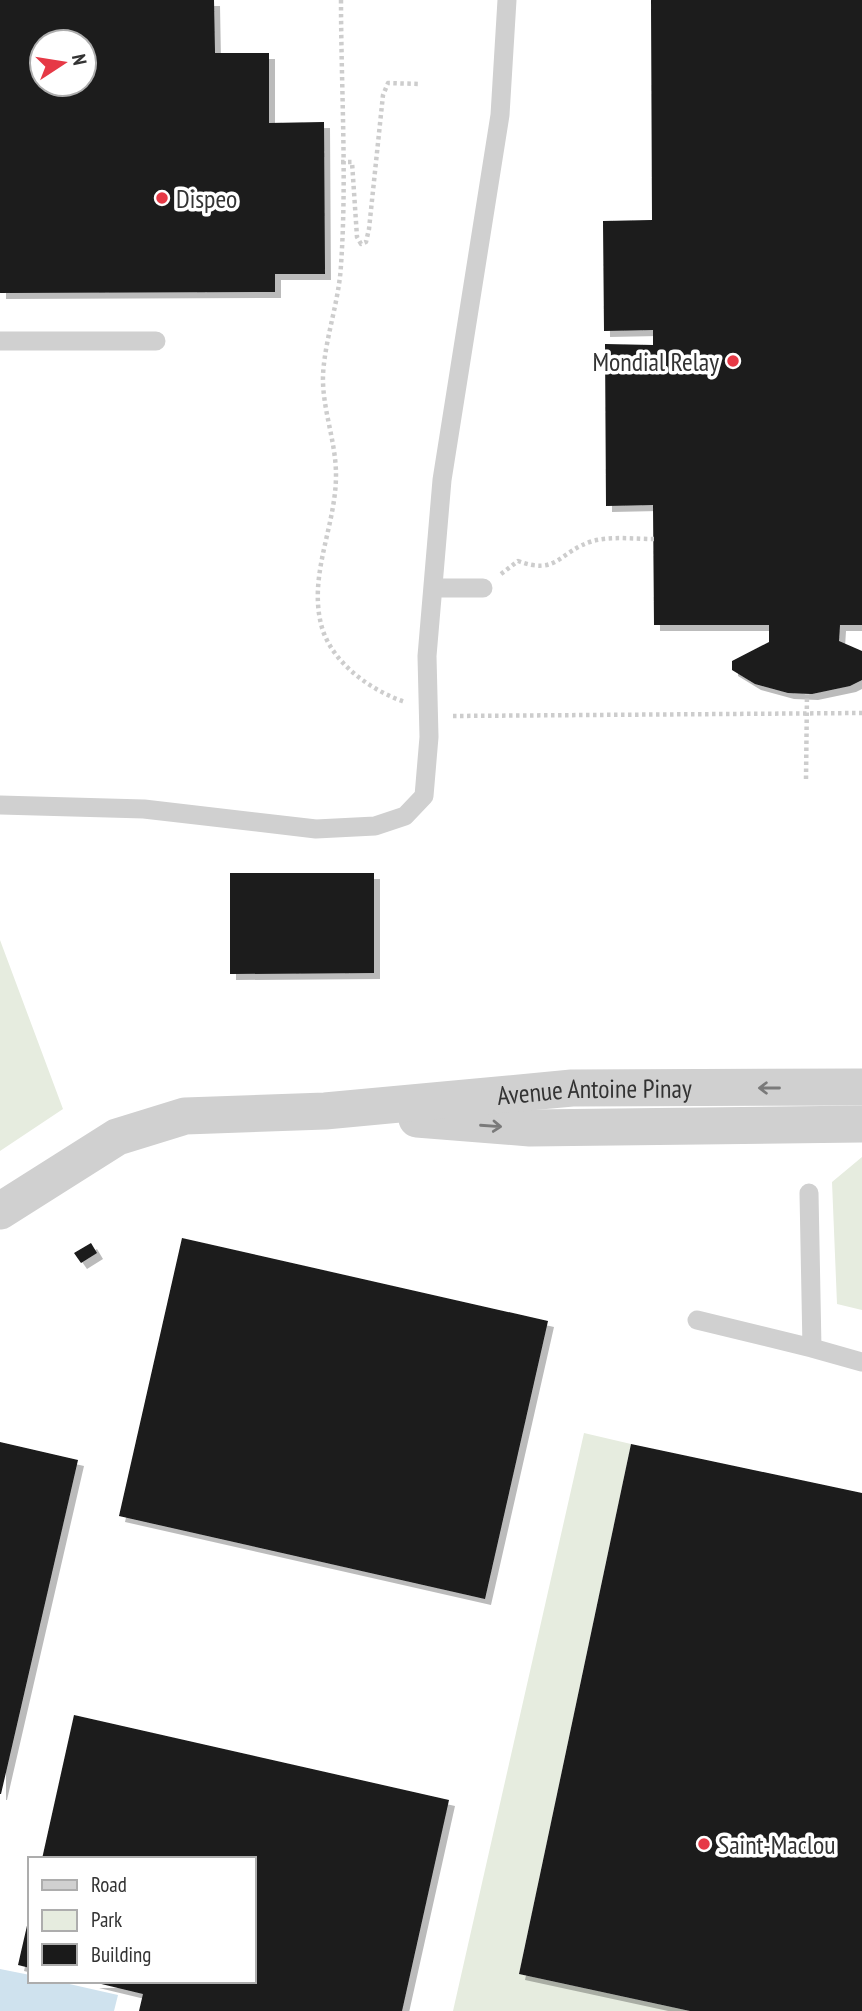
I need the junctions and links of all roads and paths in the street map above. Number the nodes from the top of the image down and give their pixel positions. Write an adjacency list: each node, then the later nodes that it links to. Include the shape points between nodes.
1 (507, 0): 7 (lane, via 500,115 442,480)
2 (419, 84): 3 (path, via 388,83 383,95 369,229 361,244 352,162)
3 (341, 162)
4 (0, 341): 5 (lane)
5 (156, 341)
6 (654, 539): 8 (path, via 594,540 537,568 518,561)
7 (433, 588): 8 (lane); 11 (lane, via 424,796 405,816 374,826 316,829 144,810)
8 (483, 588)
9 (807, 694): 10 (path)
10 (806, 779)
11 (0, 805)
12 (808, 1087): 13 (street, Avenue Antoine Pinay); 14 (street, Avenue Antoine Pinay, one-way to 14, via 552,1089); 16 (street)
13 (862, 1087)
14 (326, 1111): 16 (street, Avenue Antoine Pinay, one-way to 16, via 507,1127); 18 (street, Avenue Antoine Pinay, via 214,1113 161,1121 95,1149)
15 (862, 1124): 16 (street, Avenue Antoine Pinay)
16 (808, 1125)
17 (809, 1193): 20 (lane)
18 (0, 1211)
19 (697, 1320): 20 (lane)
20 (812, 1348): 21 (lane)
21 (862, 1362)

